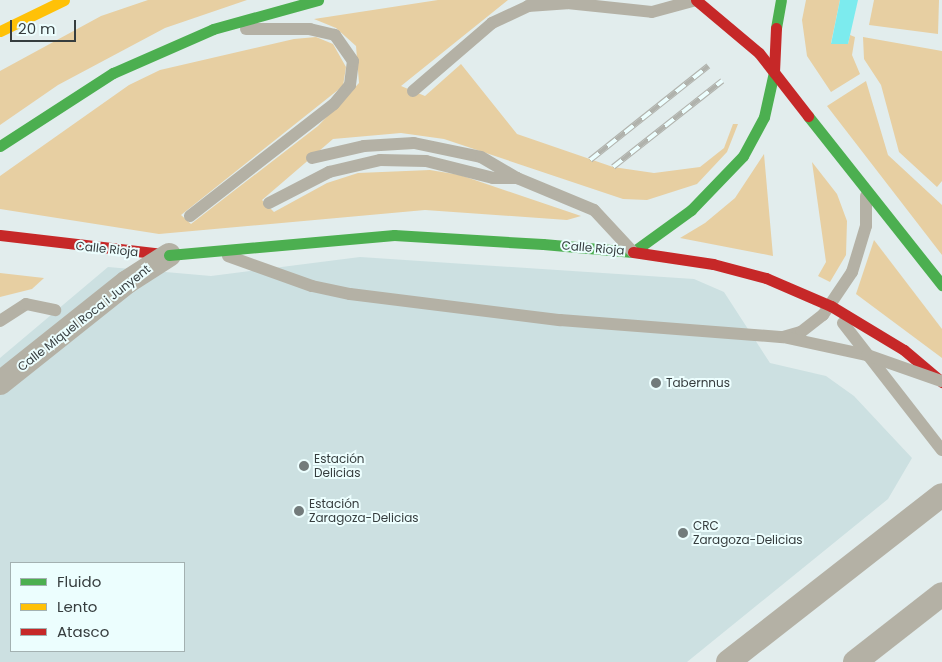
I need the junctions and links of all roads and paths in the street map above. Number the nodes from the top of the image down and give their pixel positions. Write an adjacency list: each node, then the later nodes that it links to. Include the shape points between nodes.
1 (64, 0): 6 (main road)
2 (318, 0): 5 (main road)
3 (696, 0): 7 (main road, bridge, via 727,22); 8 (lane, via 652,12 567,2 522,8 492,23)
4 (781, 0): 7 (main road, bridge)
5 (213, 29): 9 (main road, via 113,73); 14 (lane, via 324,31 350,50 353,74 334,104)
6 (0, 31)
7 (774, 72): 12 (main road, bridge); 17 (main road, via 764,117 726,178)
8 (413, 91)
9 (0, 146)
10 (312, 158): 11 (lane, via 364,146 414,143 481,157)
11 (517, 178): 13 (lane, via 493,178 426,161 380,160 329,172); 17 (lane, bridge, via 594,210)
12 (866, 188): 19 (main road, bridge); 20 (lane, via 866,226 860,252)
13 (269, 203)
14 (190, 216)
15 (0, 235): 18 (main road, Calle Rioja)
16 (215, 250): 17 (main road, Calle Rioja, bridge, via 394,235); 18 (main road, Calle Rioja, bridge); 23 (lane, Calle Rioja, bridge, via 302,283 350,294 560,320)
17 (633, 252): 20 (main road, Calle Rioja, bridge, via 713,264 766,278)
18 (169, 255): 26 (street, Calle Miquel Roca i Junyent, bridge, via 127,282)
19 (942, 285)
20 (832, 306): 23 (lane, via 812,325); 24 (lane); 25 (main road, Calle Rioja, bridge, via 904,350)
21 (56, 310): 22 (lane, via 26,304)
22 (0, 321)
23 (783, 337): 24 (lane, Calle Rioja, bridge)
24 (867, 355): 25 (lane, Calle Rioja, bridge); 27 (lane)
25 (942, 381)
26 (0, 383)
27 (942, 450)
28 (942, 495): 30 (street)
29 (942, 594): 31 (street)
30 (728, 662)
31 (855, 662)

